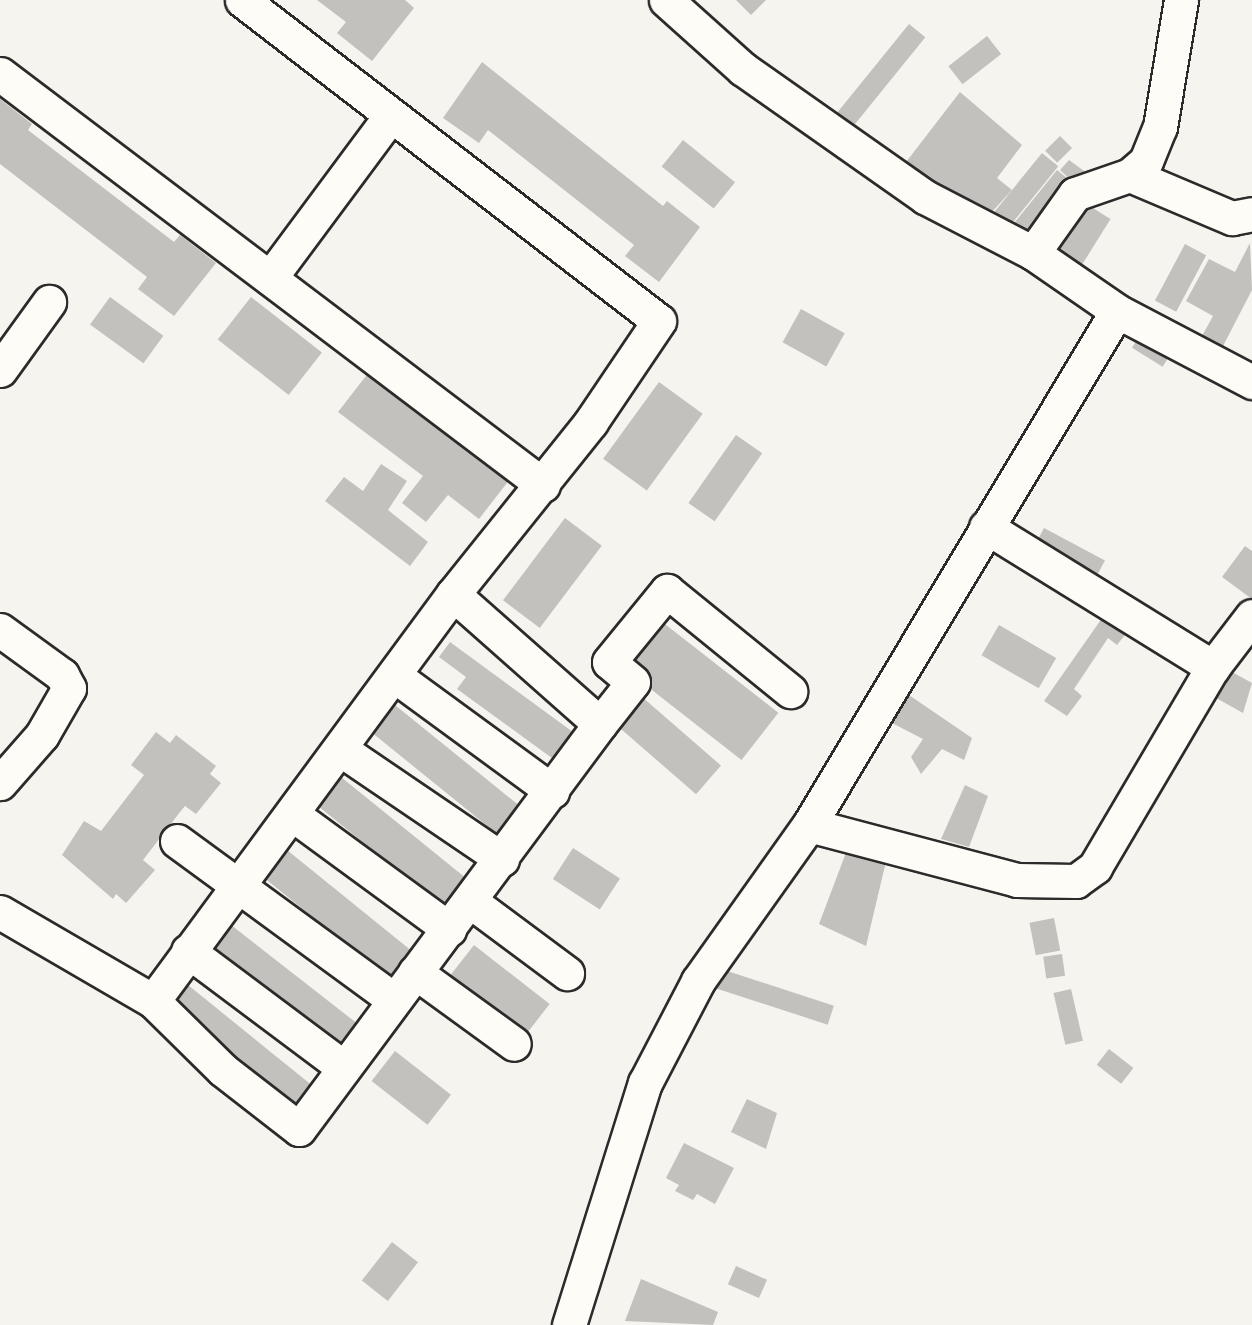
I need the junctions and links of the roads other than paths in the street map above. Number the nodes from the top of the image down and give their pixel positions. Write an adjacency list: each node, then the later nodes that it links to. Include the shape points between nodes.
1 (242, 0): 5 (street)
2 (666, 0): 8 (street, via 743,69 925,197)
3 (1180, 0): 6 (street, via 1161,127 1146,161)
4 (0, 74): 9 (street)
5 (391, 115): 9 (street); 14 (street, via 660,321)
6 (1130, 175): 7 (street, via 1232,218); 8 (street, via 1075,194)
7 (1252, 214)
8 (1033, 254): 11 (street)
9 (270, 278): 14 (street)
10 (49, 302): 12 (street)
11 (1117, 311): 13 (street); 15 (street)
12 (0, 370)
13 (1252, 382)
14 (543, 485): 16 (street)
15 (986, 527): 19 (street); 27 (street)
16 (453, 594): 20 (street); 22 (street)
17 (1252, 616): 19 (street)
18 (0, 630): 24 (street, via 67,682 68,695 42,735)
19 (1213, 666): 27 (street, via 1095,867 1076,881 1017,880)
20 (395, 676): 23 (street); 25 (street)
21 (790, 691): 22 (street, via 667,591 609,662 633,682)
22 (600, 724): 25 (street)
23 (340, 749): 26 (street); 29 (street)
24 (0, 783)
25 (552, 791): 29 (street)
26 (292, 814): 30 (street); 33 (street)
27 (809, 825): 41 (street, via 698,981 645,1083)
28 (177, 841): 30 (street)
29 (502, 859): 31 (street)
30 (240, 886): 34 (street); 37 (street)
31 (470, 901): 33 (street); 36 (street)
32 (0, 912): 38 (street)
33 (449, 929): 35 (street)
34 (188, 951): 38 (street); 40 (street)
35 (415, 972): 37 (street); 39 (street)
36 (567, 973)
37 (394, 1000): 40 (street)
38 (153, 1001): 40 (street, via 223,1071 299,1130)
39 (514, 1044)
40 (343, 1067)
41 (569, 1325)

